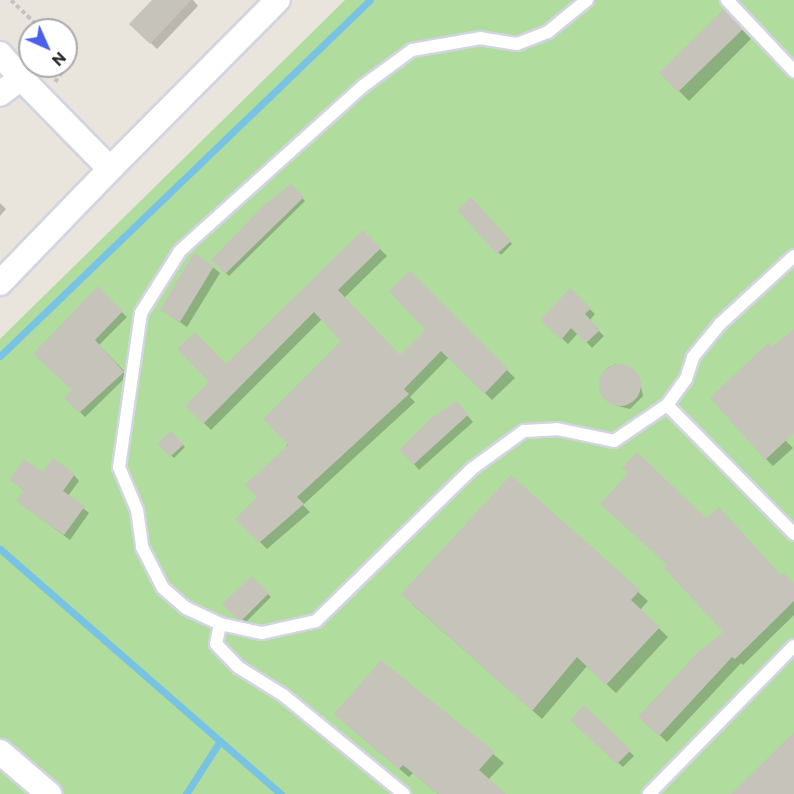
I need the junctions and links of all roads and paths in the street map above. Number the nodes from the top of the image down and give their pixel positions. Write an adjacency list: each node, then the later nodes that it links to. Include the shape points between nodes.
1 (11, 0): 5 (path)
2 (278, 0): 11 (street)
3 (586, 0): 16 (lane, via 548,32 517,44 481,38 412,50 363,86 180,251 141,313 119,467 137,510 142,548 163,588 186,608)
4 (727, 0): 7 (lane)
5 (30, 18)
6 (0, 54): 8 (street)
7 (794, 71)
8 (18, 75)
9 (21, 78): 10 (street); 11 (street)
10 (0, 94)
11 (110, 169): 13 (street)
12 (794, 256): 14 (lane, via 720,324 693,357 686,379)
13 (0, 283)
14 (667, 405): 15 (lane); 16 (lane, via 614,441 557,429 524,431 473,468 316,621 262,633)
15 (794, 534)
16 (220, 624): 20 (lane, via 216,644 238,667 284,696)
17 (794, 646): 21 (lane)
18 (0, 752): 19 (street)
19 (49, 794)
20 (404, 794)
21 (649, 794)

